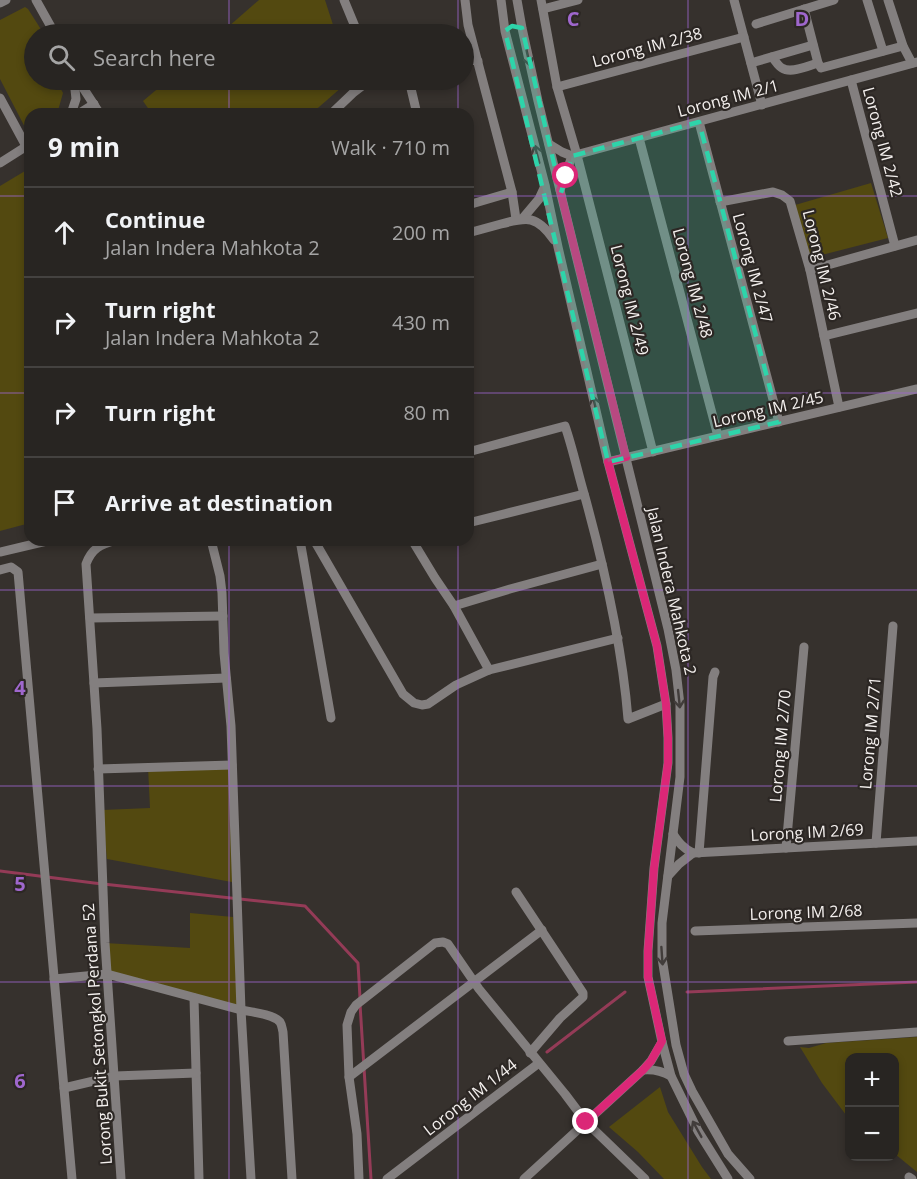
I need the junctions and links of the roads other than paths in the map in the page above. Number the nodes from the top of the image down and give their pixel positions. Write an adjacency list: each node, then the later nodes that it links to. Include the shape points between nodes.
1 (6, 0): 12 (street)
2 (36, 0): 15 (street)
3 (344, 0): 16 (street)
4 (465, 0): 17 (street)
5 (501, 0): 20 (street, Jalan Indera Mahkota 2)
6 (517, 0): 19 (street, Jalan Indera Mahkota 2)
7 (578, 0): 13 (street)
8 (734, 0): 21 (street)
9 (834, 0): 14 (street)
10 (867, 0): 25 (street)
11 (888, 0): 23 (street)
12 (0, 3)
13 (542, 5): 33 (street, Lorong IM 2/49)
14 (804, 9): 18 (street); 22 (street)
15 (49, 24)
16 (355, 24)
17 (468, 24)
18 (756, 24)
19 (522, 28): 20 (street, via 512,26); 49 (street, Jalan Indera Mahkota 2, one-way to 49)
20 (505, 31): 53 (street, Jalan Indera Mahkota 2, one-way to 20)
21 (744, 37): 29 (street); 33 (street, Lorong IM 2/38)
22 (813, 45): 26 (street); 30 (street)
23 (903, 46): 25 (street); 31 (street)
24 (474, 47): 28 (street)
25 (883, 51): 30 (street, via 822,68)
26 (772, 57): 29 (street); 30 (street, via 787,70)
27 (474, 60): 28 (street)
28 (478, 61): 55 (street)
29 (751, 63): 40 (street)
30 (818, 63)
31 (915, 63): 32 (street, Lorong IM 2/1)
32 (851, 80): 40 (street, Lorong IM 2/1); 61 (street, Lorong IM 2/42)
33 (557, 87): 51 (street, Lorong IM 2/49)
34 (76, 90): 41 (street)
35 (84, 90): 39 (street)
36 (356, 90): 44 (street)
37 (411, 90): 45 (street)
38 (0, 98): 47 (street)
39 (94, 104): 42 (street); 43 (street)
40 (762, 105): 46 (street, Lorong IM 2/1)
41 (72, 108)
42 (88, 108)
43 (96, 108)
44 (343, 108)
45 (416, 108)
46 (699, 122): 48 (street, Lorong IM 2/1); 56 (street, Lorong IM 2/47)
47 (24, 138)
48 (639, 138): 51 (street, Lorong IM 2/1); 69 (street, Lorong IM 2/48)
49 (549, 144): 51 (street); 54 (street, Jalan Indera Mahkota 2)
50 (24, 148): 52 (street)
51 (574, 156): 54 (street); 71 (street, Lorong IM 2/49)
52 (0, 163)
53 (545, 185): 58 (street, via 539,199); 62 (street, Jalan Indera Mahkota 2)
54 (560, 190): 72 (street, Jalan Indera Mahkota 2)
55 (512, 192): 57 (street); 58 (street)
56 (720, 202): 63 (street, Lorong IM 2/46, via 773,192 790,201); 68 (street, Lorong IM 2/47)
57 (474, 203)
58 (520, 219): 59 (street); 62 (street, via 544,226)
59 (474, 231)
60 (917, 240): 61 (street)
61 (895, 246): 63 (street)
62 (558, 247): 73 (street, Jalan Indera Mahkota 2, one-way to 62)
63 (810, 270): 65 (street, Lorong IM 2/46)
64 (917, 313): 65 (street)
65 (824, 336): 67 (street, Lorong IM 2/46)
66 (917, 389): 67 (street, Lorong IM 2/45)
67 (839, 407): 68 (street, Lorong IM 2/45)
68 (779, 422): 69 (street, Lorong IM 2/45)
69 (718, 436): 71 (street, Lorong IM 2/45)
70 (474, 450): 74 (street, via 565,426)
71 (653, 452): 72 (street, Lorong IM 2/45)
72 (626, 457): 73 (street, Lorong IM 2/45); 99 (street, Jalan Indera Mahkota 2, one-way to 99, via 668,629 680,705 680,777)
73 (608, 462): 95 (street, Jalan Indera Mahkota 2, via 657,646)
74 (584, 494): 75 (street); 83 (street)
75 (474, 522)
76 (26, 546): 82 (street)
77 (101, 546): 87 (street, Lorong Bukit Setongkol Perdana 52, via 90,554 86,564)
78 (212, 546): 86 (street)
79 (301, 546): 96 (street)
80 (317, 546): 91 (street, via 403,694 414,703 428,704)
81 (416, 546): 85 (street)
82 (0, 552)
83 (602, 564): 85 (street); 89 (street)
84 (0, 570): 110 (street, via 11,567 18,572)
85 (454, 606): 91 (street)
86 (223, 616): 87 (street); 93 (street)
87 (90, 618): 94 (street, Lorong Bukit Setongkol Perdana 52)
88 (893, 626): 101 (street, Lorong IM 2/71)
89 (618, 638): 91 (street); 95 (street, via 628,719)
90 (804, 647): 102 (street, Lorong IM 2/70)
91 (489, 670)
92 (715, 672): 103 (street)
93 (226, 678): 94 (street); 97 (street)
94 (94, 683): 98 (street, Lorong Bukit Setongkol Perdana 52)
95 (666, 704): 115 (street, Jalan Indera Mahkota 2, via 668,763 648,951 648,977)
96 (332, 718)
97 (232, 765): 98 (street); 113 (street)
98 (98, 769): 109 (street, Lorong Bukit Setongkol Perdana 52)
99 (673, 834): 103 (street, via 684,849); 104 (street, Jalan Indera Mahkota 2)
100 (917, 841): 101 (street, Lorong IM 2/69)
101 (876, 843): 102 (street, Lorong IM 2/69)
102 (786, 848): 103 (street, Lorong IM 2/69)
103 (696, 853): 104 (street)
104 (668, 877): 136 (street, Jalan Indera Mahkota 2, one-way to 136, via 662,958 676,1045 692,1091 728,1154)
105 (516, 892): 107 (street)
106 (917, 923): 108 (street, Lorong IM 2/68)
107 (542, 930): 111 (street); 117 (street, via 584,993)
108 (695, 931)
109 (107, 974): 110 (street); 112 (street); 121 (street, Lorong Bukit Setongkol Perdana 52)
110 (54, 979): 124 (street)
111 (474, 982): 117 (street); 122 (street); 122 (street, via 448,944 435,943 351,1012 347,1025)
112 (194, 998): 113 (street); 120 (street)
113 (241, 1010): 129 (street); 130 (street, via 280,1022)
114 (917, 1032): 116 (street)
115 (662, 1041): 119 (street); 123 (street, Jalan Indera Mahkota 2)
116 (788, 1041)
117 (530, 1053): 118 (street)
118 (539, 1063): 125 (street, Lorong IM 1/44); 132 (street, Lorong IM 1/44)
119 (643, 1070): 123 (street, via 662,1071); 125 (street)
120 (196, 1073): 121 (street); 128 (street)
121 (115, 1076): 124 (street); 127 (street, Lorong Bukit Setongkol Perdana 52)
122 (351, 1077): 131 (street)
123 (671, 1077): 135 (street, Jalan Indera Mahkota 2, one-way to 123)
124 (64, 1088): 126 (street)
125 (586, 1122): 133 (street); 134 (street, Lorong IM 1/44)
126 (72, 1179)
127 (122, 1179)
128 (199, 1179)
129 (251, 1179)
130 (292, 1179)
131 (359, 1179)
132 (387, 1179)
133 (524, 1179)
134 (645, 1179)
135 (728, 1179)
136 (750, 1179)

